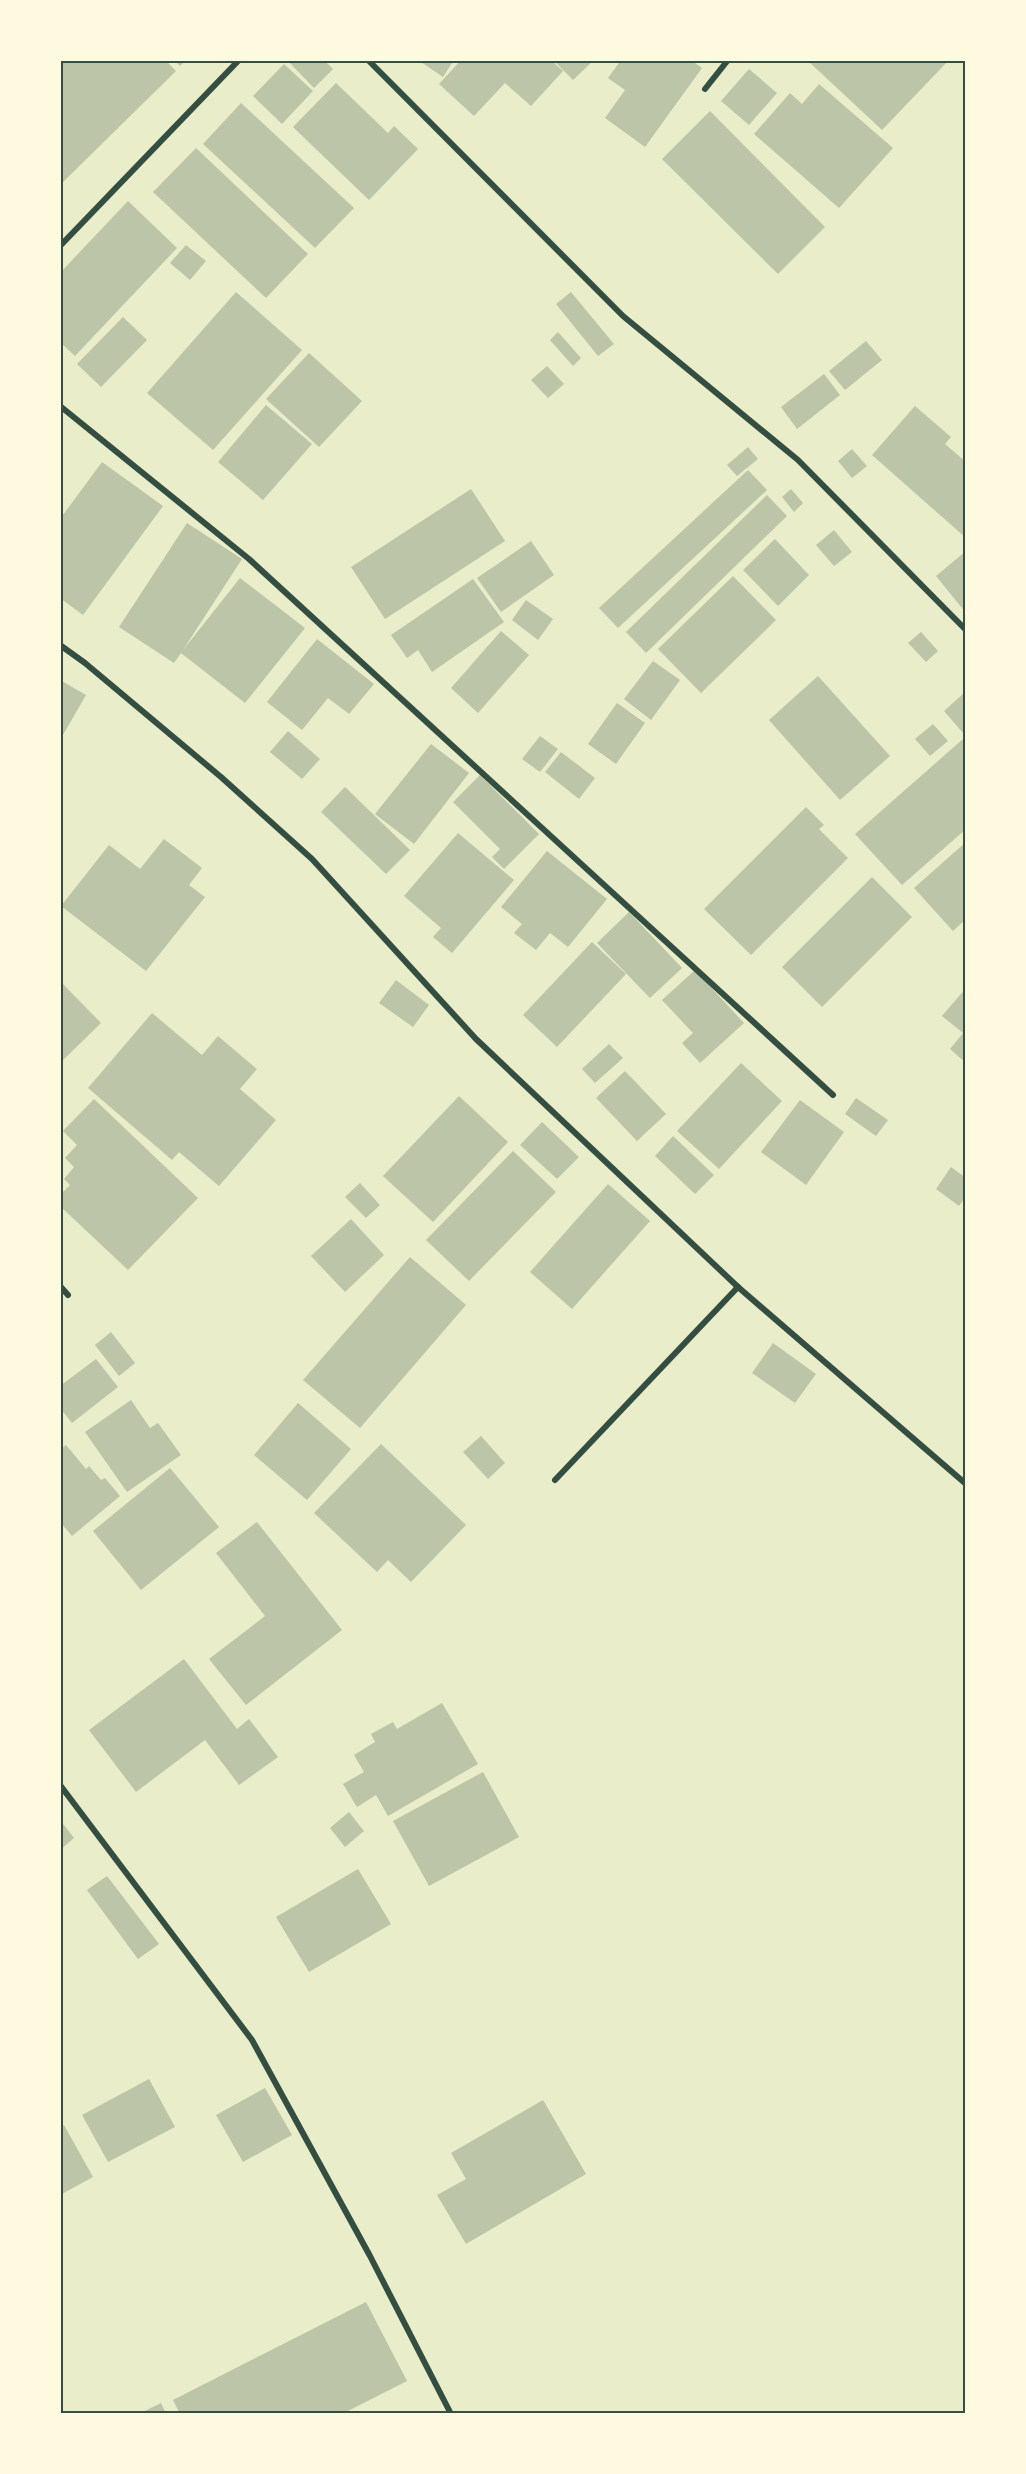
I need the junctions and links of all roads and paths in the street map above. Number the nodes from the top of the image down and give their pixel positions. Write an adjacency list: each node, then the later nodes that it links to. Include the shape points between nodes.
1 (238, 60): 5 (street)
2 (368, 60): 7 (street, via 623,316 798,460)
3 (728, 60): 4 (street)
4 (705, 89)
5 (60, 246)
6 (60, 406): 9 (street, via 249,559)
7 (966, 630)
8 (60, 645): 11 (street, via 212,770 312,859 476,1040)
9 (833, 1095)
10 (60, 1286): 12 (street)
11 (738, 1287): 13 (street); 14 (street)
12 (68, 1295)
13 (555, 1480)
14 (966, 1484)
15 (60, 1785): 16 (street, via 252,2040)
16 (451, 2414)

